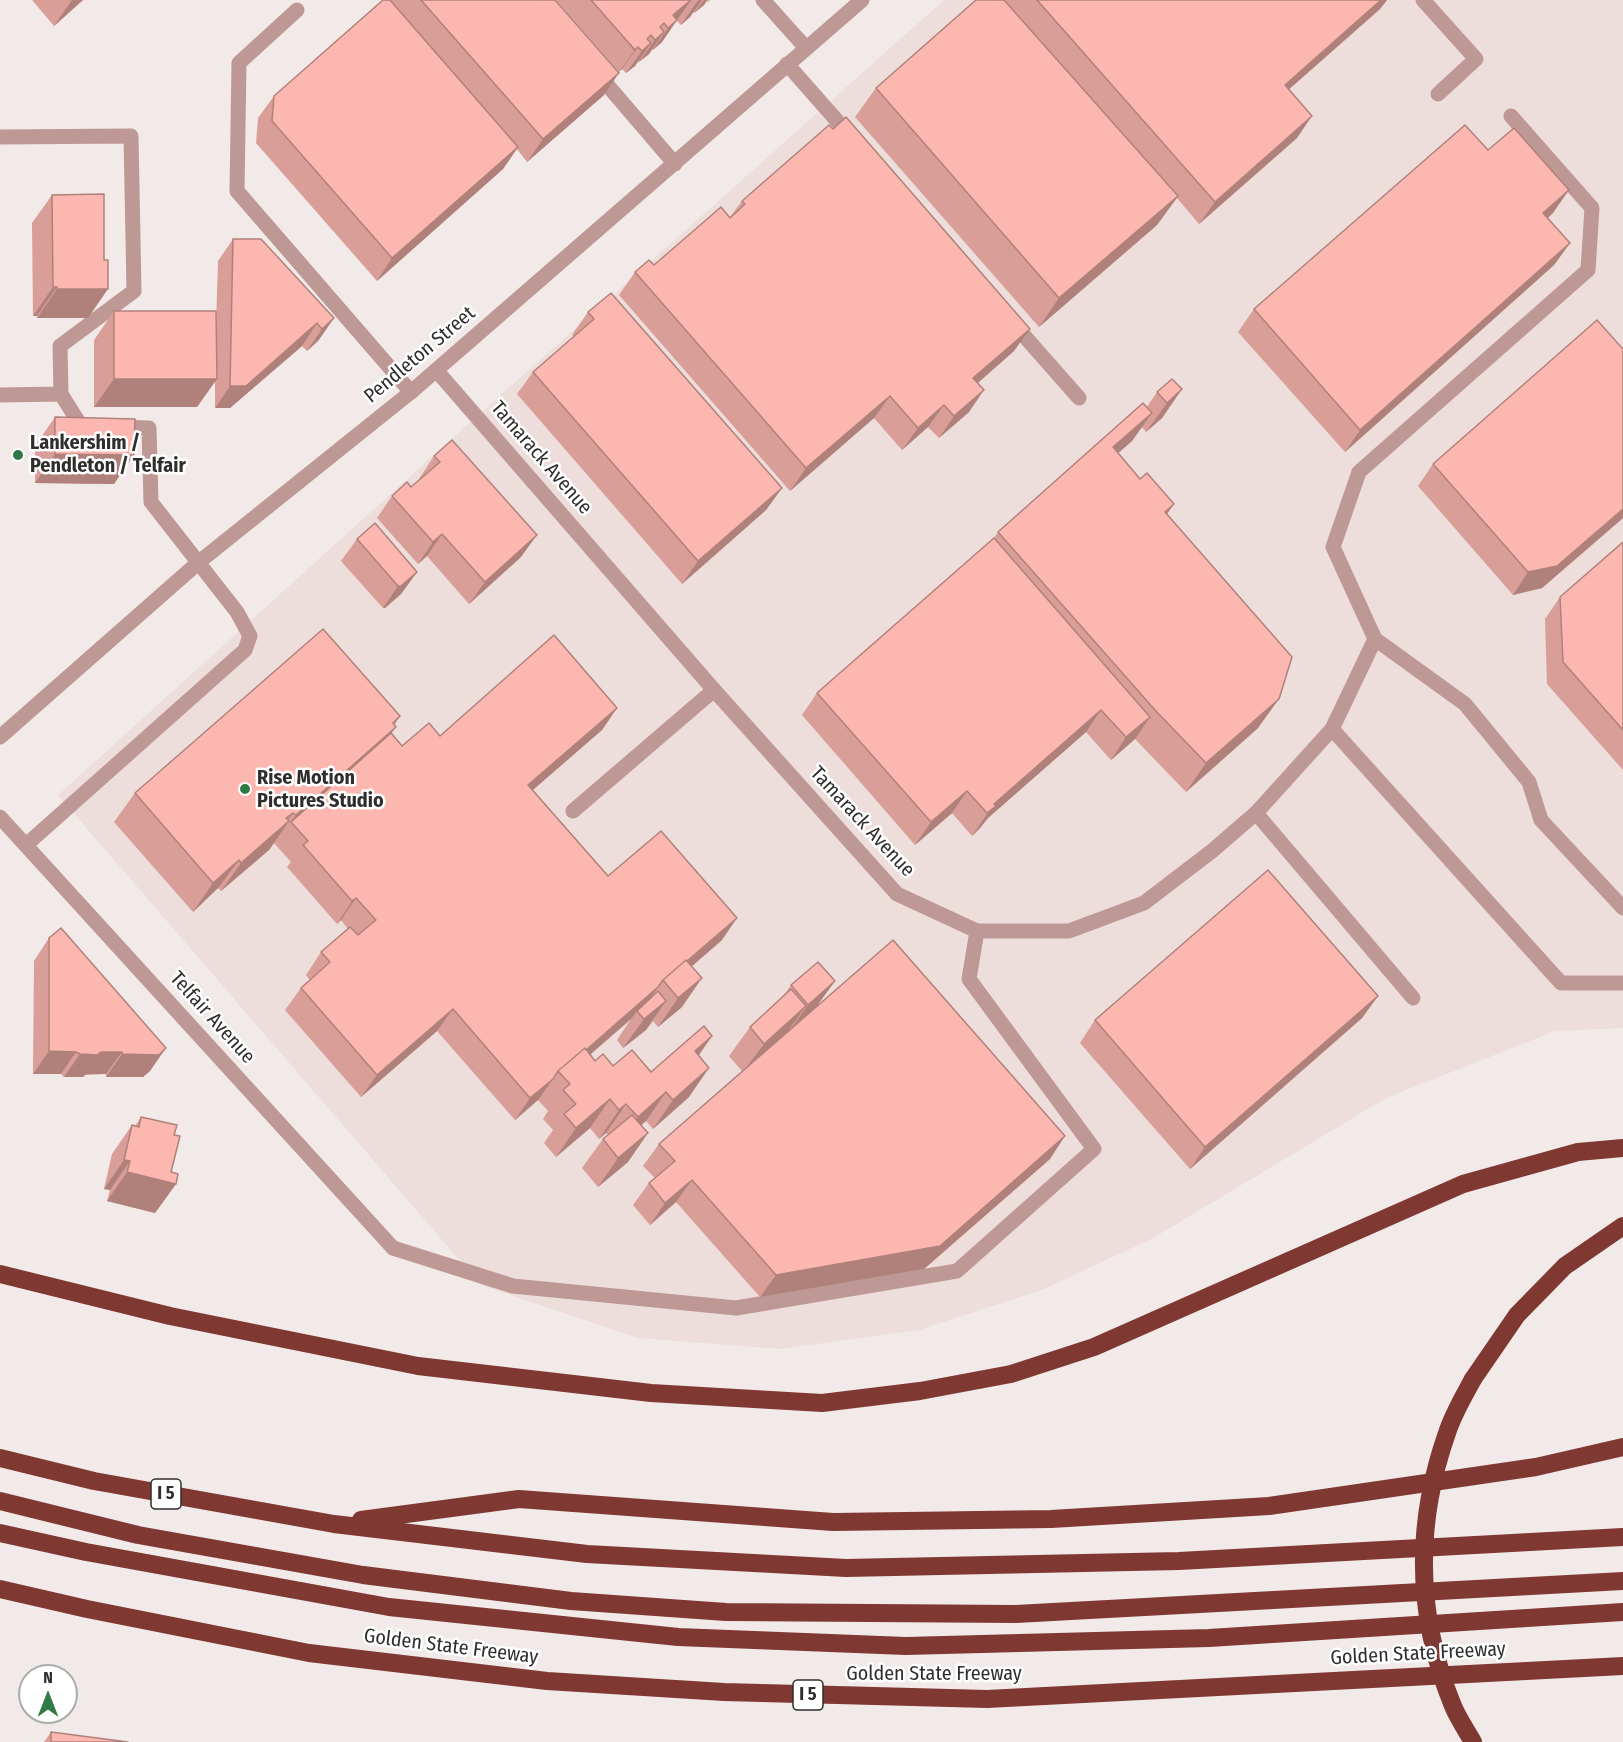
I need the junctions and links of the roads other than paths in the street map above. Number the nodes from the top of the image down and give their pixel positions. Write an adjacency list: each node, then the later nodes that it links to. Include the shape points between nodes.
1 (763, 0): 5 (street)
2 (861, 0): 5 (street, Pendleton Street)
3 (1423, 0): 8 (street, via 1476,59)
4 (297, 10): 15 (street, via 240,63 237,191)
5 (806, 48): 7 (street, Pendleton Street)
6 (585, 60): 12 (street)
7 (787, 64): 11 (street); 12 (street, Pendleton Street)
8 (1438, 93)
9 (1511, 116): 20 (street, via 1592,208 1588,270 1359,472 1333,547)
10 (0, 137): 16 (street, via 131,136 134,291 60,346)
11 (861, 148)
12 (675, 164): 14 (street, Pendleton Street)
13 (1001, 309): 18 (street)
14 (436, 370): 15 (street, Pendleton Street); 21 (street, Tamarack Avenue)
15 (411, 392): 19 (street, Pendleton Street)
16 (61, 394): 17 (street); 19 (street, via 81,426 149,428 151,502)
17 (0, 395)
18 (1079, 398)
19 (199, 562): 23 (street, Pendleton Street); 27 (street, via 250,636 245,650)
20 (1375, 639): 22 (street, Tamarack Avenue); 28 (street, via 1465,704 1529,782 1541,820)
21 (714, 690): 24 (street); 29 (street, Tamarack Avenue, via 897,894)
22 (1332, 729): 25 (street, Tamarack Avenue); 30 (street, via 1561,982)
23 (0, 737)
24 (573, 811)
25 (1256, 813): 29 (street, Tamarack Avenue, via 1144,903 1069,931); 31 (street)
26 (0, 817): 27 (street, Telfair Avenue)
27 (26, 845): 29 (street, Telfair Avenue, via 393,1248 513,1286 736,1308 957,1271 1094,1149 969,979)
28 (1623, 908)
29 (977, 931)
30 (1623, 982)
31 (1413, 998)
32 (1623, 1148): 34 (highway, via 1578,1152 1463,1184 1094,1347 1011,1374 920,1391 822,1403 651,1393 418,1366 170,1316)
33 (1623, 1226): 45 (highway, bridge, via 1565,1266 1517,1315 1473,1379 1448,1430 1431,1484 1423,1541 1424,1597 1434,1653 1454,1707)
34 (0, 1274)
35 (1623, 1447): 38 (highway, via 1536,1467 1258,1507 1051,1519 833,1522 519,1499)
36 (0, 1458): 38 (highway, I 5, via 94,1481)
37 (0, 1502): 41 (highway, via 138,1534 363,1575 571,1601 726,1612 1016,1614)
38 (334, 1524): 40 (highway, I 5, via 586,1554 846,1568 1179,1561)
39 (0, 1533): 43 (highway, via 389,1607 678,1637 953,1645 1209,1638)
40 (1623, 1537)
41 (1623, 1581)
42 (0, 1589): 44 (highway, Golden State Freeway / I 5, via 309,1653 547,1681 724,1692 987,1699)
43 (1623, 1612)
44 (1623, 1666)
45 (1473, 1742)

